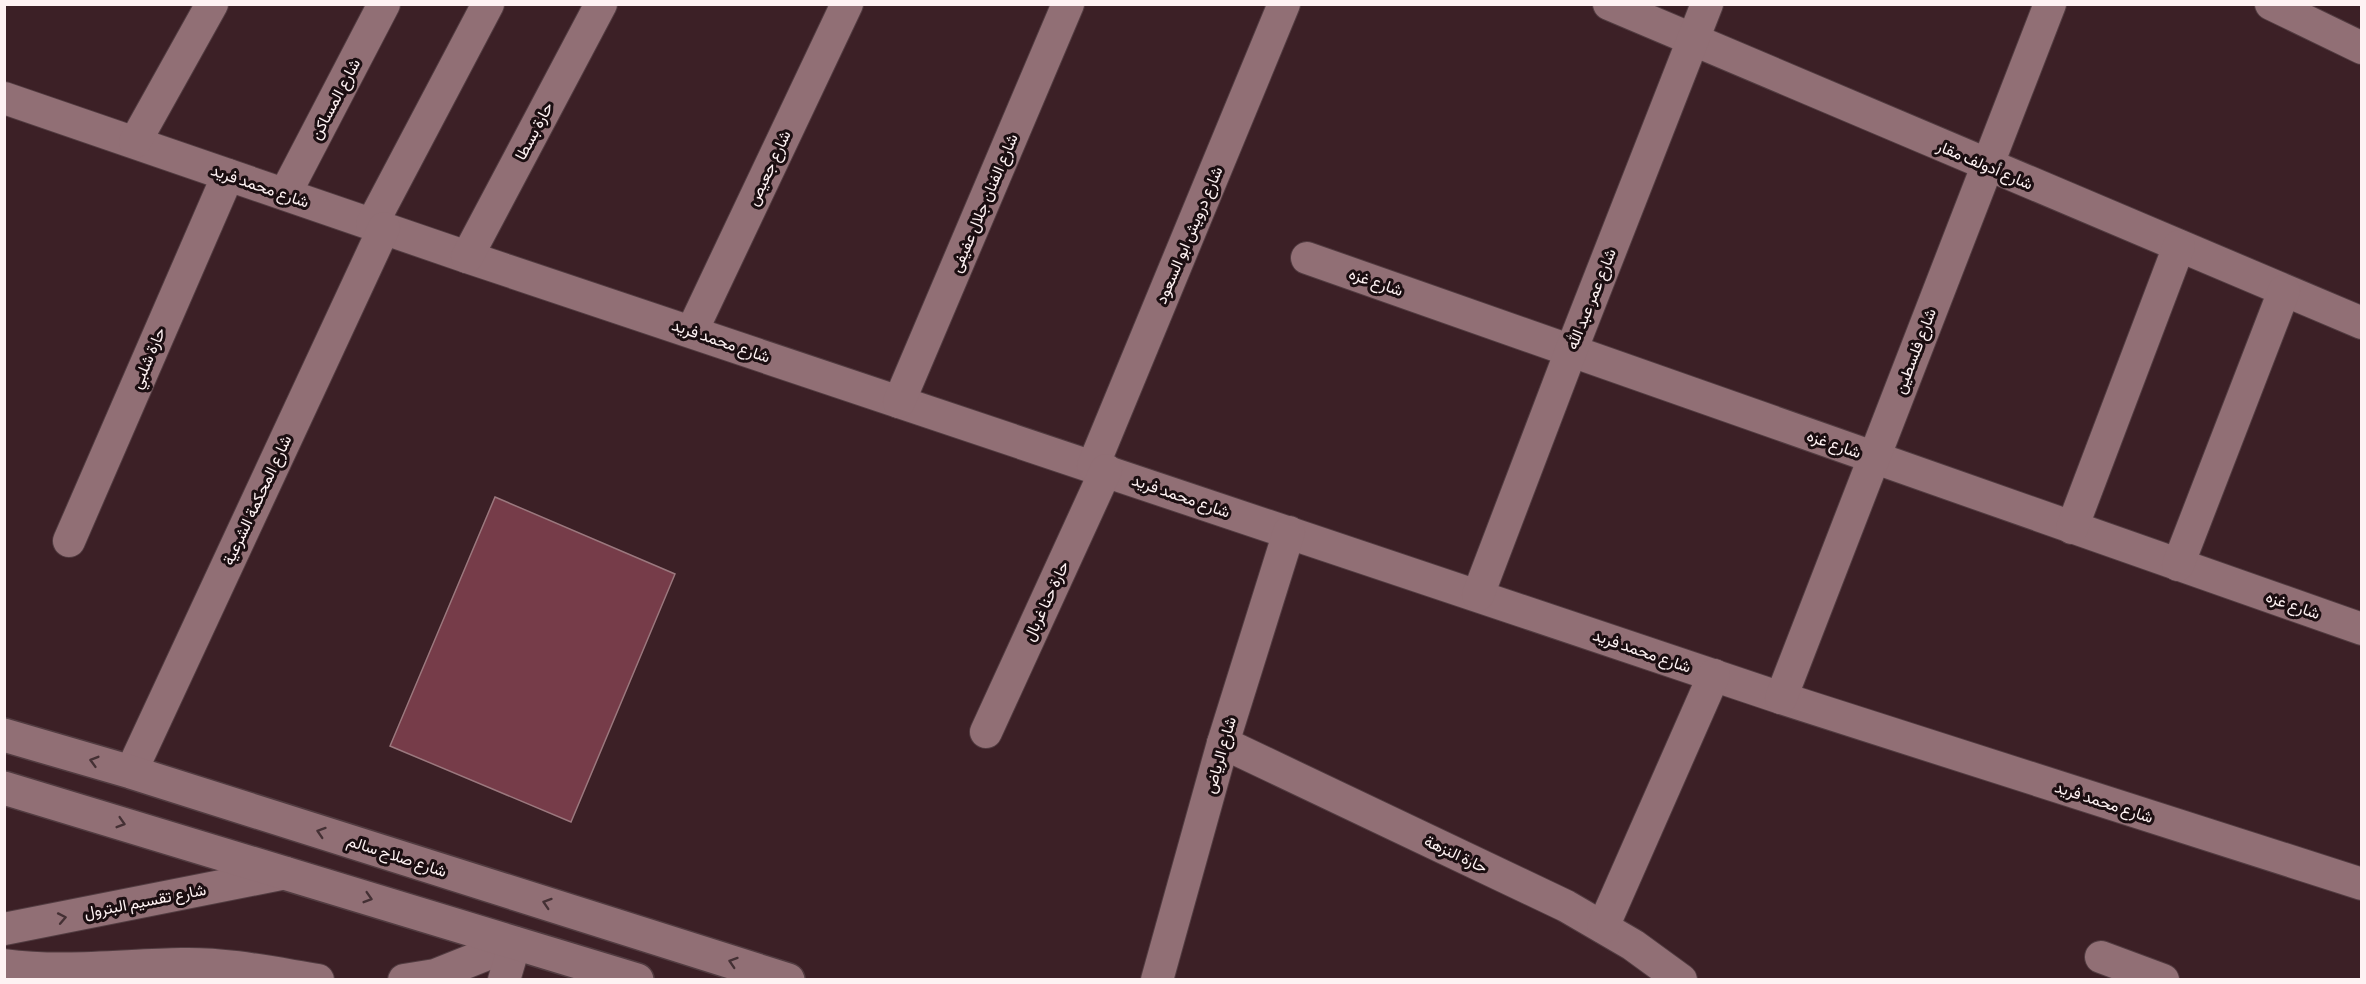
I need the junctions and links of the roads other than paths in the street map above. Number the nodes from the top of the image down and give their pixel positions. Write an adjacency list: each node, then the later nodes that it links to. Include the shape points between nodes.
1 (212, 4): 15 (street)
2 (384, 4): 18 (street, شارع المساكن)
3 (488, 4): 19 (street, شارع المحكمة الشرعية)
4 (601, 4): 21 (street, حارة بسطا)
5 (847, 4): 25 (street, شارع جعيص)
6 (1068, 4): 27 (street, شارع الفنان جلال عفيفى)
7 (1284, 4): 29 (street, شارع درويش ابو السعود)
8 (1609, 4): 12 (street, شارع أدولف مقار)
9 (1707, 4): 12 (street, شارع عمر عبد الله)
10 (2050, 4): 16 (street, شارع فلسطين)
11 (2271, 4): 13 (street)
12 (1693, 41): 16 (street, شارع أدولف مقار); 26 (street, شارع عمر عبد الله)
13 (2361, 48)
14 (4, 98): 15 (street, شارع محمد فريد)
15 (135, 142): 17 (street, شارع محمد فريد)
16 (1986, 166): 20 (street, شارع أدولف مقار); 28 (street, شارع فلسطين)
17 (228, 175): 18 (street, شارع محمد فريد); 32 (street, حارة شلبي)
18 (285, 194): 19 (street, شارع محمد فريد)
19 (378, 226): 21 (street, شارع محمد فريد); 41 (street, شارع المحكمة الشرعية)
20 (2179, 246): 23 (street, شارع أدولف مقار); 30 (street)
21 (467, 257): 25 (street, شارع محمد فريد)
22 (1307, 258): 26 (street, شارع غزه)
23 (2284, 291): 24 (street, شارع أدولف مقار); 33 (street)
24 (2361, 323)
25 (692, 331): 27 (street, شارع محمد فريد)
26 (1571, 351): 28 (street, شارع غزه); 34 (street, شارع عمر عبد الله)
27 (899, 402): 29 (street, شارع محمد فريد)
28 (1874, 458): 30 (street, شارع غزه); 37 (street, شارع فلسطين)
29 (1100, 468): 31 (street, شارع محمد فريد); 38 (street, حارة حنا غربال)
30 (2072, 528): 33 (street, شارع غزه)
31 (1289, 532): 34 (street, شارع محمد فريد); 40 (street, شارع الرياض)
32 (69, 541)
33 (2178, 565): 35 (street, شارع غزه)
34 (1478, 595): 36 (street, شارع محمد فريد)
35 (2361, 629)
36 (1714, 675): 37 (street, شارع محمد فريد); 45 (street)
37 (1781, 698): 44 (street, شارع محمد فريد)
38 (986, 732)
39 (4, 735): 41 (street, شارع صلاح سالم, one-way to 39)
40 (1223, 743): 45 (street, حارة النزهة); 56 (street, شارع الرياض)
41 (131, 772): 55 (street, شارع صلاح سالم, one-way to 41)
42 (4, 788): 43 (street, one-way to 43)
43 (286, 873): 46 (street, شارع تقسيم البترول, one-way to 43); 47 (street, one-way to 47)
44 (2361, 884)
45 (1603, 927): 57 (street, حارة النزهة)
46 (4, 930)
47 (515, 942): 52 (street, via 435,975); 53 (street); 54 (street)
48 (2101, 957): 58 (street)
49 (4, 965): 50 (street)
50 (181, 972): 51 (street, via 218,966)
51 (300, 978)
52 (404, 980)
53 (504, 980)
54 (637, 980)
55 (788, 980)
56 (1157, 980)
57 (1681, 980)
58 (2163, 980)

